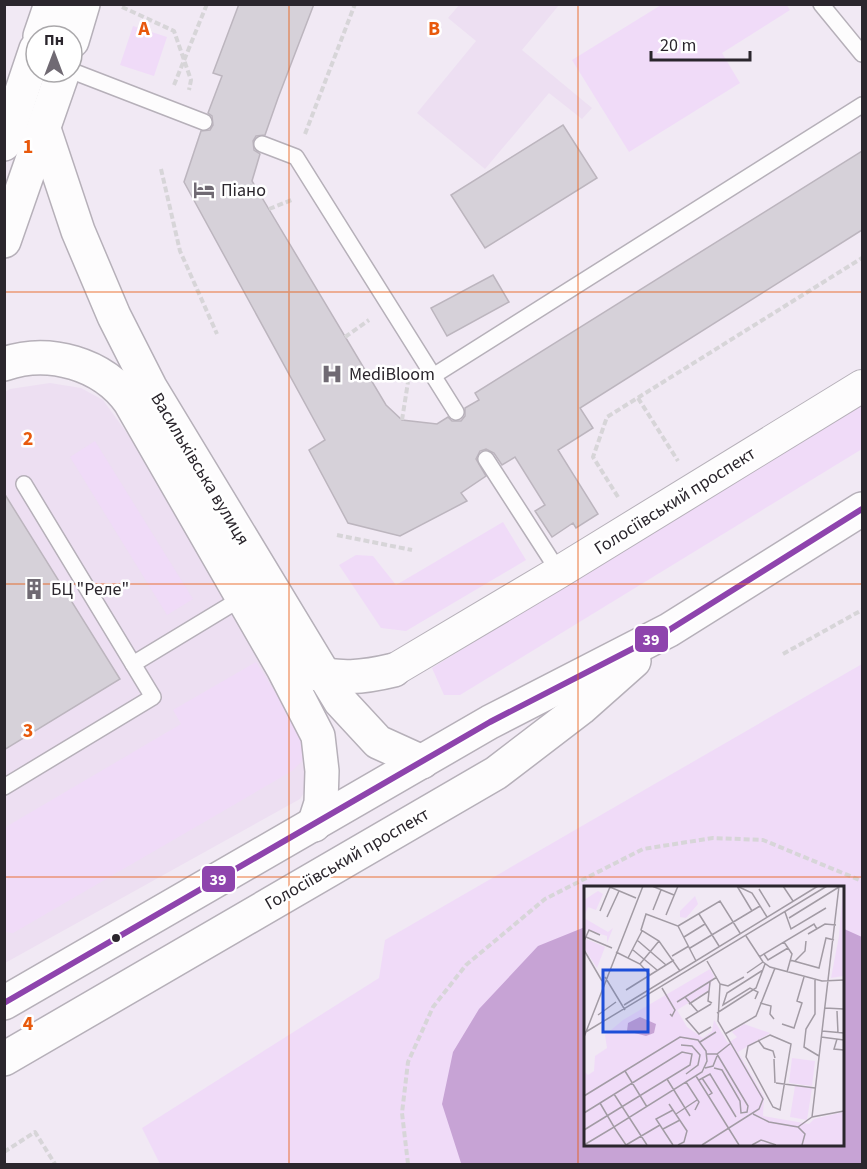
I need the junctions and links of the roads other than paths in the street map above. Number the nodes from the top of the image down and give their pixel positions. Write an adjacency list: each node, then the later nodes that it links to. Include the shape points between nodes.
1 (51, 4): 4 (main road)
2 (83, 4): 5 (main road)
3 (821, 4): 6 (lane)
4 (44, 24)
5 (77, 24)
6 (862, 54)
7 (84, 76): 11 (lane)
8 (24, 84): 13 (main road)
9 (59, 84): 12 (main road)
10 (862, 105): 17 (lane)
11 (204, 122)
12 (44, 129): 15 (main road); 29 (main road, Васильківська вулиця, via 78,231 150,387)
13 (4, 144)
14 (262, 144): 17 (lane, via 296,157)
15 (4, 241)
16 (4, 364): 24 (main road, via 34,357 70,361 106,377 121,390)
17 (434, 376): 19 (lane)
18 (862, 386): 23 (street, Голосіївський проспект)
19 (456, 412)
20 (486, 459): 23 (lane)
21 (24, 484): 27 (lane)
22 (862, 509): 25 (main road, Голосіївський проспект)
23 (559, 572): 28 (street, Голосіївський проспект)
24 (242, 598): 26 (main road); 27 (lane)
25 (669, 630): 31 (main road, Голосіївський проспект, via 490,722); 35 (main road, Голосіївський проспект, via 581,708 496,773)
26 (271, 647): 29 (main road); 30 (main road)
27 (133, 664): 32 (lane, via 153,698)
28 (394, 670): 29 (main road)
29 (333, 689): 30 (main road); 31 (main road, Васильківська вулиця, via 378,742)
30 (318, 736): 33 (main road, via 321,803)
31 (422, 762): 33 (main road, Голосіївський проспект)
32 (4, 787)
33 (314, 825): 34 (main road, Голосіївський проспект)
34 (4, 1003)
35 (4, 1059)

